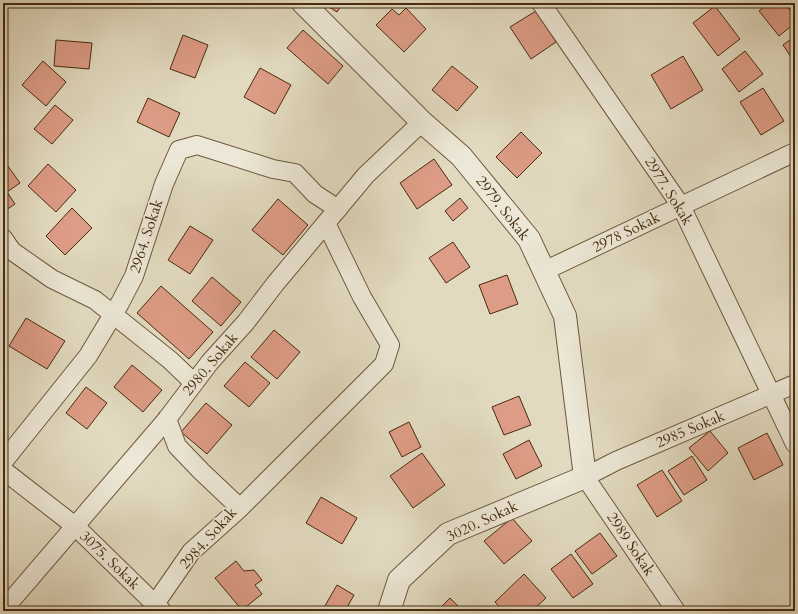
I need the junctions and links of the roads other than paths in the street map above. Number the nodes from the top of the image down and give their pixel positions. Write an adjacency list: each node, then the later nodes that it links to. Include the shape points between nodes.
1 (303, 3): 3 (street, 2979. Sokak)
2 (541, 3): 5 (street, 2977. Sokak)
3 (422, 122): 6 (street, 2980. Sokak, via 366,175); 9 (street, 2979. Sokak, via 461,156 529,239)
4 (795, 152): 5 (street, 2978 Sokak)
5 (681, 206): 9 (street, 2978 Sokak); 13 (street, 2977. Sokak)
6 (338, 209): 7 (street, 2980. Sokak); 10 (street, 2964. Sokak, via 315,194 295,173 273,169 197,145 179,150 164,184 134,276)
7 (326, 223): 11 (street, 2980. Sokak, via 246,322); 19 (street, via 362,297 390,345 384,364 346,405)
8 (3, 238): 10 (street, via 12,251 52,279 95,300)
9 (544, 272): 18 (street, 2979. Sokak, via 565,316)
10 (113, 314): 11 (street); 16 (street, 2964. Sokak, via 88,356)
11 (193, 382): 14 (street, 2980. Sokak)
12 (795, 384): 13 (street, 2985 Sokak)
13 (770, 395): 15 (street, 2977. Sokak); 18 (street, 2985 Sokak, via 616,461)
14 (167, 419): 19 (street, 2984. Sokak, via 177,446); 20 (street, 2980. Sokak)
15 (795, 444)
16 (3, 462)
17 (3, 470): 20 (street, 3075. Sokak)
18 (585, 477): 23 (street, 3020. Sokak, via 448,534 399,580); 24 (street, 2989 Sokak)
19 (240, 508): 21 (street, 2984. Sokak, via 191,552)
20 (75, 526): 21 (street, 3075. Sokak); 22 (street, 2980. Sokak)
21 (158, 608)
22 (3, 610)
23 (389, 611)
24 (676, 611)

